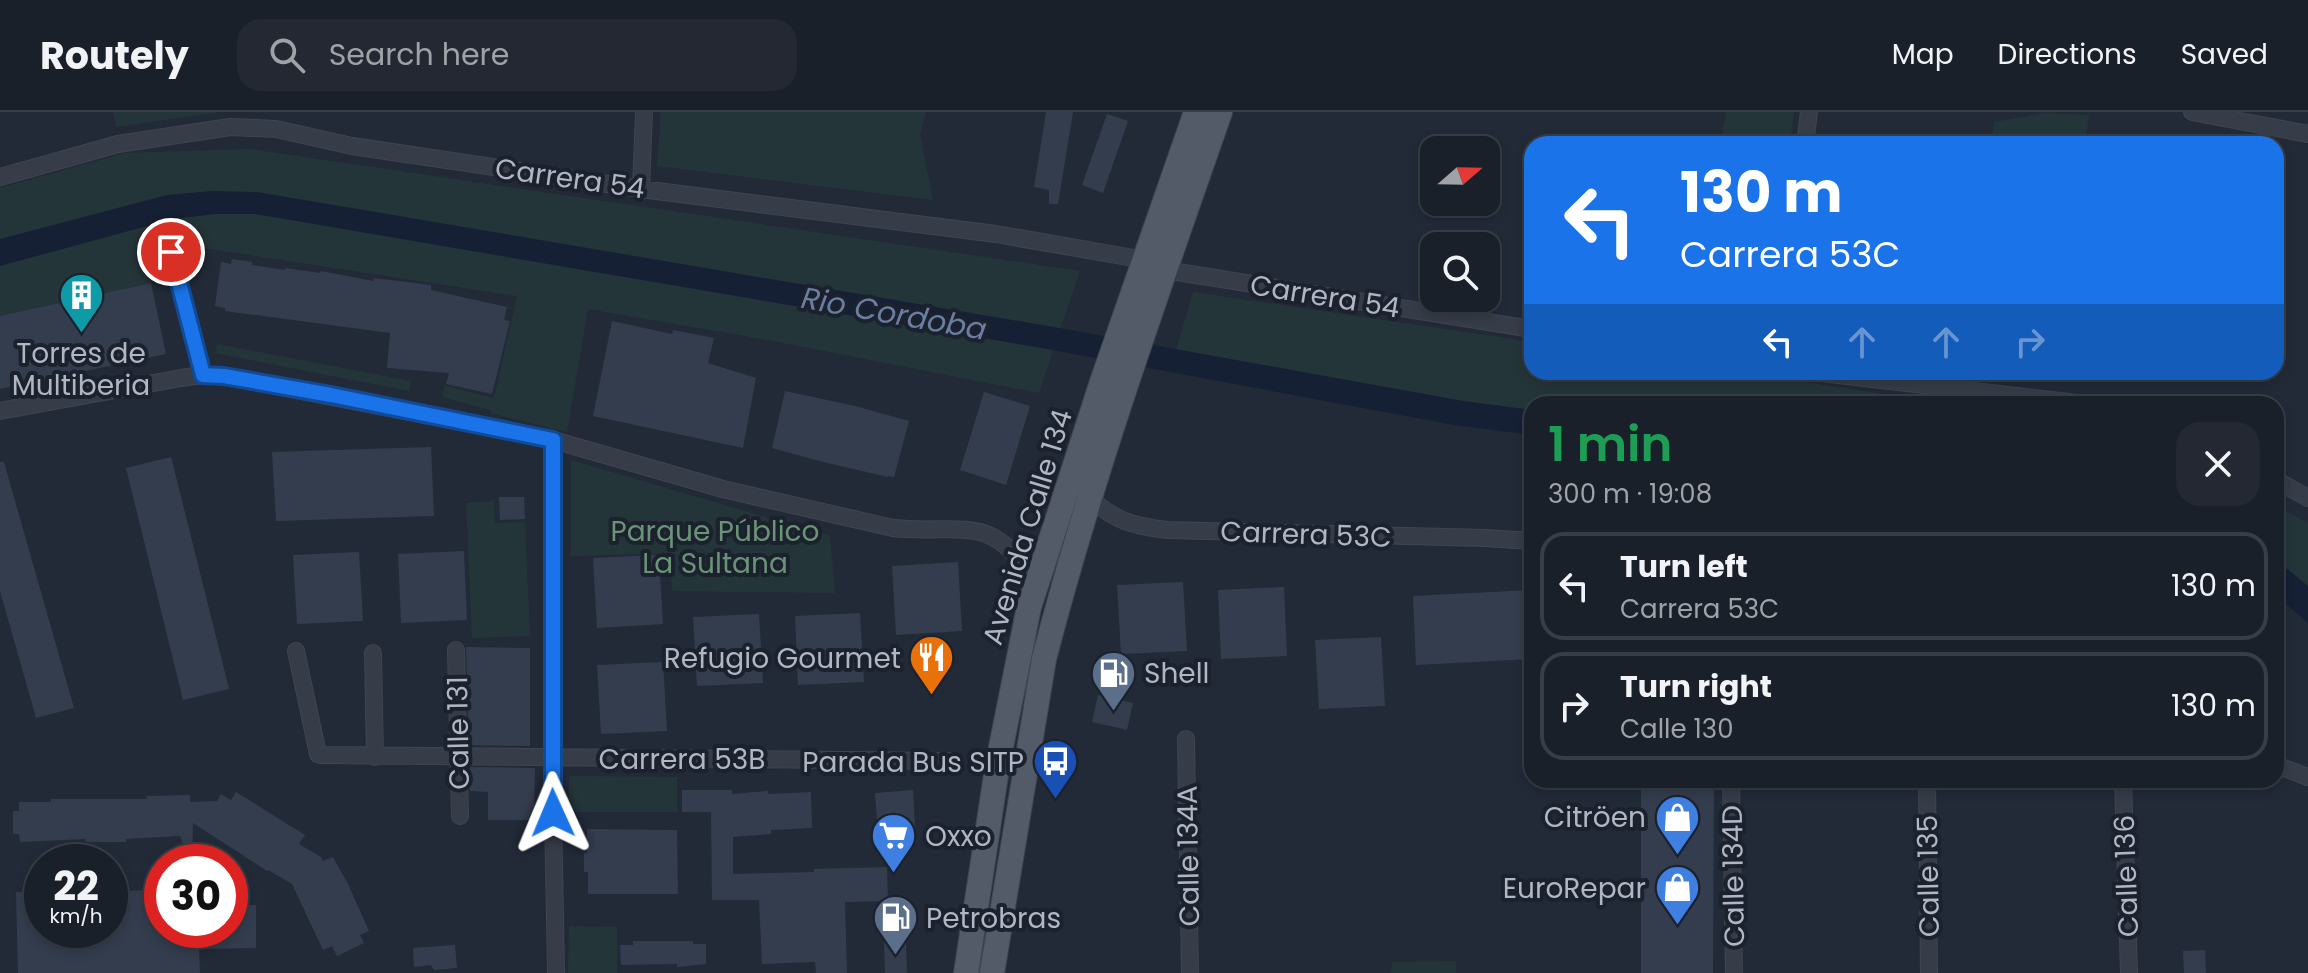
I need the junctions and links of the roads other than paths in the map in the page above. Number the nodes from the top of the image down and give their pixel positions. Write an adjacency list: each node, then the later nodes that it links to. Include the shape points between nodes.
1 (644, 112): 9 (street)
2 (1196, 112): 11 (main road, Avenida Calle 134)
3 (1220, 112): 11 (main road, Avenida Calle 134)
4 (1809, 112): 7 (street)
5 (2192, 112): 6 (street)
6 (2308, 134)
7 (1806, 136)
8 (0, 177): 9 (street, Carrera 54, via 118,144 230,127 276,129 352,146)
9 (641, 189): 11 (street, Carrera 54, via 996,234)
10 (171, 252): 13 (street)
11 (1155, 265): 12 (street, Carrera 54); 19 (main road, Avenida Calle 134, via 1147,326); 22 (main road, Avenida Calle 134, via 1122,323)
12 (1524, 328)
13 (203, 375): 16 (street); 17 (street)
14 (1881, 380): 15 (street)
15 (2017, 396)
16 (0, 411)
17 (553, 440): 22 (street, via 723,489 893,528 966,529 995,538 1013,551); 29 (street)
18 (2284, 484): 20 (street)
19 (1090, 498): 21 (street, Carrera 53C, via 1132,525 1167,530); 39 (main road, Avenida Calle 134, via 1044,659)
20 (2308, 498)
21 (1524, 541)
22 (1035, 585): 38 (main road, Avenida Calle 134, via 998,762)
23 (456, 650): 27 (street, Calle 131)
24 (296, 651): 28 (street, Carrera 53B, via 318,754)
25 (373, 653): 28 (street)
26 (1186, 739): 40 (street, Calle 134A)
27 (458, 756): 28 (street, Carrera 53B); 29 (street, Carrera 53B); 36 (street, Calle 131)
28 (375, 757)
29 (552, 758): 30 (street, Carrera 53B); 37 (street)
30 (951, 761)
31 (2284, 768): 32 (street)
32 (2308, 777)
33 (1731, 788): 41 (street, Calle 134D)
34 (1927, 788): 42 (street, Calle 135)
35 (2123, 788): 43 (street, Calle 136)
36 (460, 816)
37 (556, 973)
38 (966, 973)
39 (992, 973)
40 (1190, 973)
41 (1734, 973)
42 (1929, 973)
43 (2129, 973)

